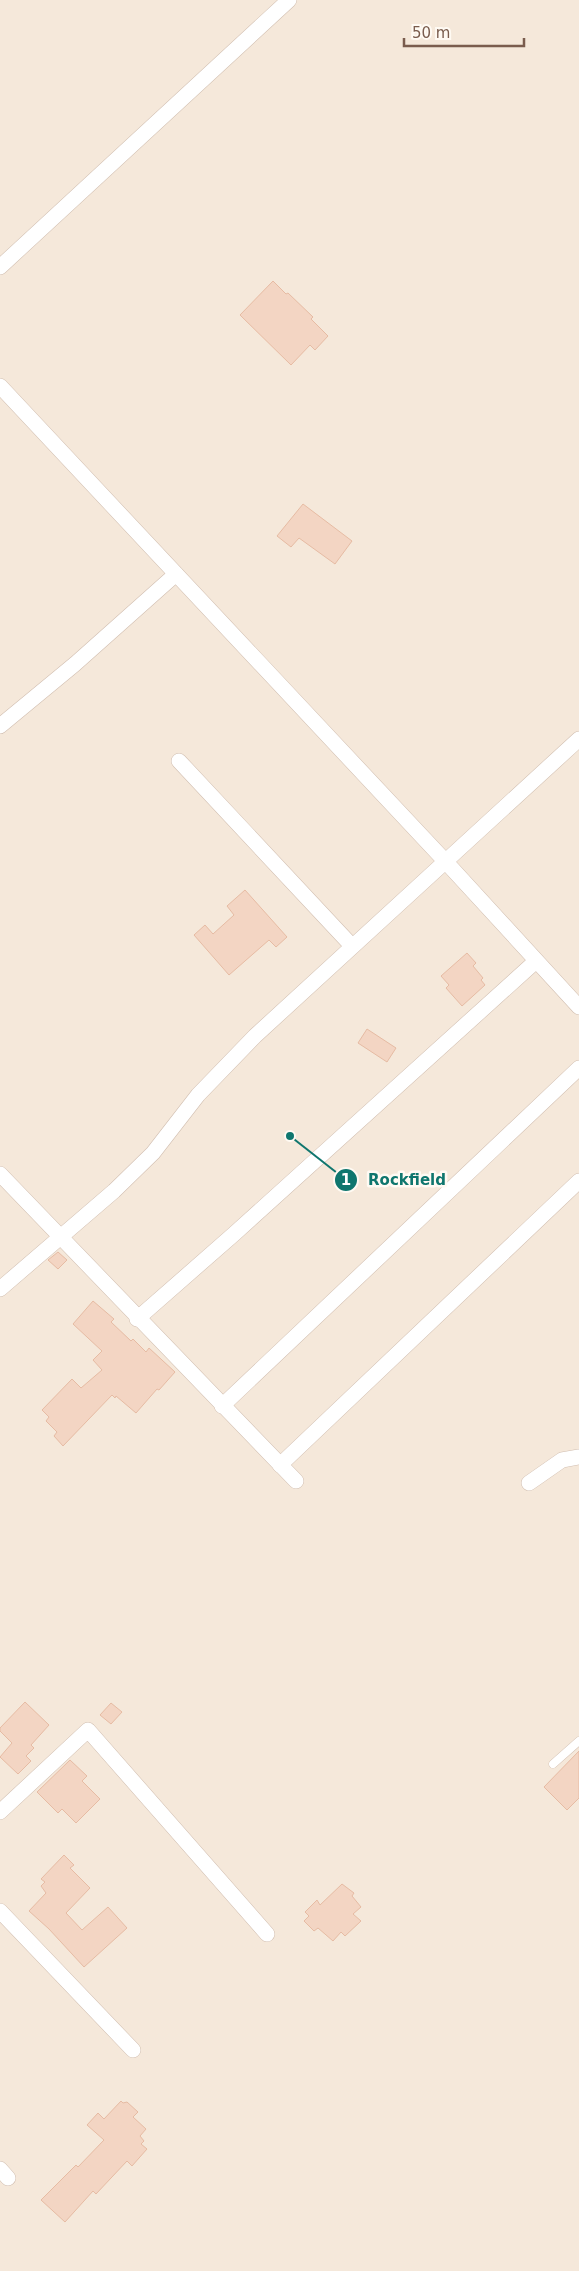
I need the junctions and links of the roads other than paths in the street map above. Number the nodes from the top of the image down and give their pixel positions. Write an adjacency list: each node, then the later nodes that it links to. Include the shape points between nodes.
1 (289, 0): 2 (street)
2 (0, 267)
3 (0, 386): 4 (street)
4 (176, 574): 5 (street); 8 (street)
5 (0, 726)
6 (579, 739): 8 (street)
7 (179, 761): 9 (street)
8 (446, 862): 9 (street); 10 (street)
9 (352, 946): 15 (street, via 227,1063 153,1153)
10 (536, 961): 11 (street); 17 (street)
11 (579, 1007)
12 (579, 1068): 18 (street)
13 (0, 1174): 15 (street)
14 (579, 1181): 20 (street)
15 (60, 1239): 16 (street); 17 (street)
16 (0, 1289)
17 (137, 1319): 18 (street)
18 (222, 1406): 20 (street)
19 (579, 1457): 22 (street, via 562,1460)
20 (280, 1465): 21 (street)
21 (296, 1482)
22 (529, 1483)
23 (579, 1741): 24 (lane)
24 (553, 1764)
25 (0, 1812): 27 (street, via 88,1730)
26 (0, 1911): 28 (street)
27 (267, 1934)
28 (133, 2050)

